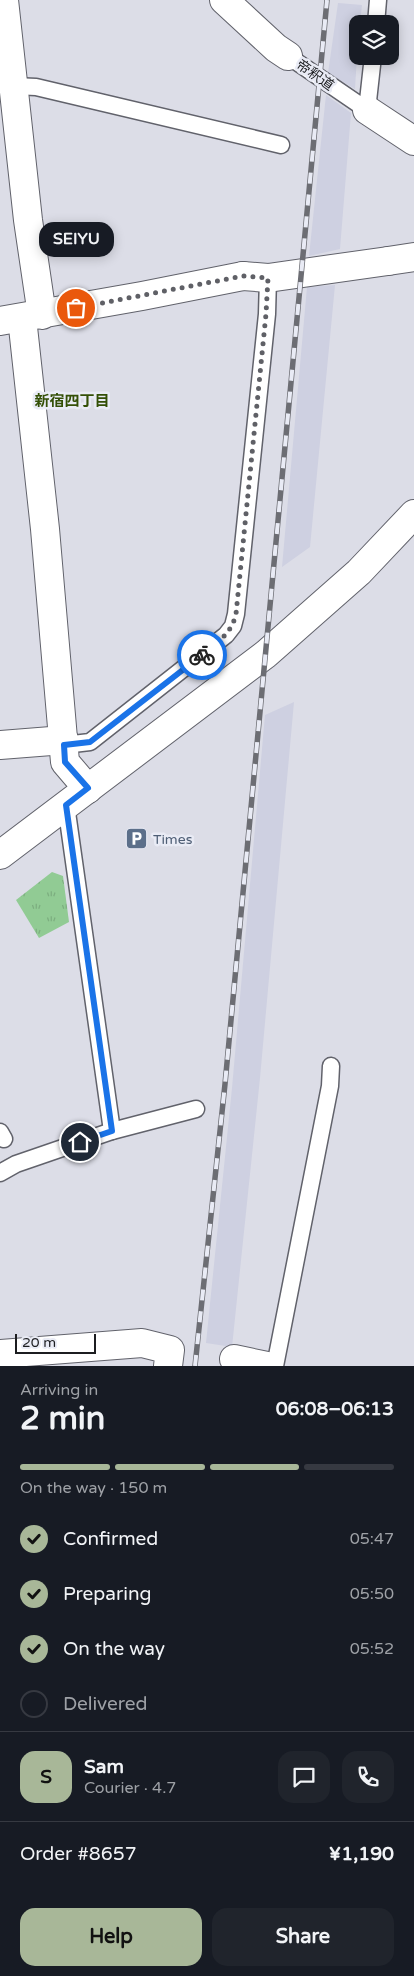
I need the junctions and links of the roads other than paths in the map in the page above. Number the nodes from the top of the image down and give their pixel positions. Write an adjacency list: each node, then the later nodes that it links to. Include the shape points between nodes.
1 (4, 0): 7 (street)
2 (224, 0): 5 (street, 帝釈道)
3 (378, 0): 4 (lane)
4 (377, 15)
5 (288, 56): 8 (lane, 帝釈道)
6 (372, 65): 8 (lane)
7 (7, 87): 10 (lane, via 36,87); 13 (street, via 28,220)
8 (367, 110): 9 (street, 帝釈道)
9 (414, 141)
10 (281, 145)
11 (414, 257): 12 (street)
12 (255, 277): 13 (street); 15 (lane, via 266,324 233,626 192,663 90,742)
13 (21, 318): 15 (street, via 45,529)
14 (414, 514): 17 (street, via 359,572 302,624)
15 (64, 742): 16 (street); 17 (street, via 65,762)
16 (0, 745)
17 (88, 788): 18 (street)
18 (66, 805): 19 (street); 22 (lane)
19 (0, 855)
20 (331, 1066): 28 (lane, via 330,1086)
21 (196, 1108): 22 (lane)
22 (112, 1131): 23 (lane, via 16,1164)
23 (0, 1173)
24 (0, 1354): 26 (street, via 142,1343 170,1350)
25 (234, 1360): 27 (street)
26 (168, 1366)
27 (267, 1366)
28 (275, 1366)

